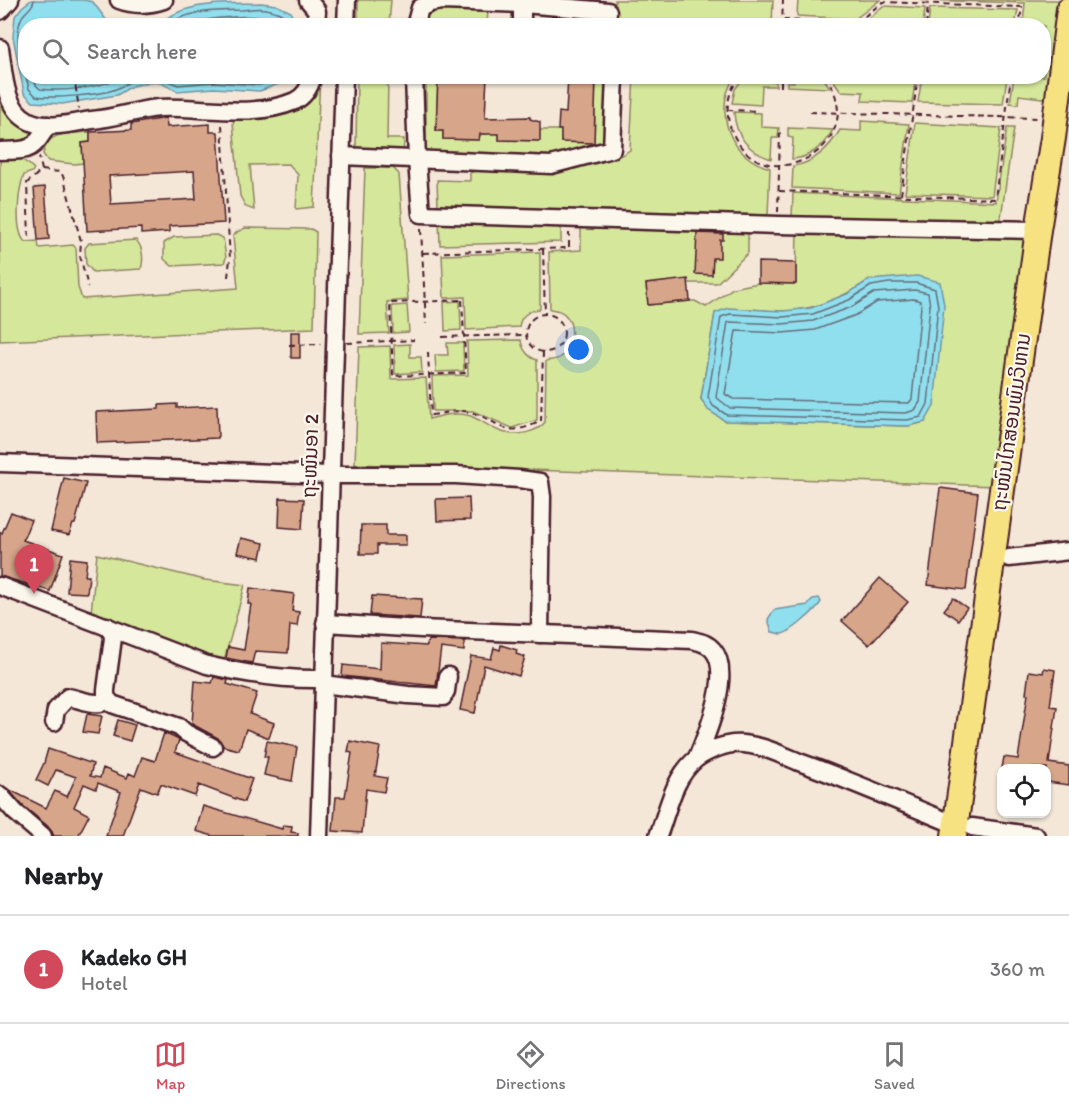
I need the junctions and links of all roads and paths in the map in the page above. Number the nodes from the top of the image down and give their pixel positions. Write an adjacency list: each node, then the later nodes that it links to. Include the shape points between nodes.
1 (10, 0): 8 (street)
2 (308, 0): 9 (street)
3 (347, 0): 10 (street)
4 (783, 0): 14 (path)
5 (522, 2): 11 (street, via 442,1 420,9); 12 (street); 13 (street, via 608,11)
6 (928, 5): 15 (path, via 883,2); 16 (path); 17 (path, via 1022,7)
7 (1069, 9): 38 (highway, ຖະໜົນໄກສອນພົມວິຫານ)
8 (0, 11)
9 (317, 18)
10 (346, 18)
11 (417, 18)
12 (522, 18)
13 (608, 18)
14 (783, 18)
15 (861, 18)
16 (927, 18)
17 (1020, 18)
18 (0, 48): 39 (street, via 11,103 30,121)
19 (75, 84): 30 (path)
20 (311, 84): 31 (street, via 296,100 262,109)
21 (344, 84): 44 (street, ຖະໜົນອາ 2)
22 (414, 84): 45 (street)
23 (615, 84): 45 (street, via 612,148 551,165)
24 (736, 84): 32 (path)
25 (780, 84): 29 (path)
26 (831, 84): 35 (path)
27 (917, 84): 36 (path)
28 (1010, 84): 37 (path)
29 (780, 87)
30 (79, 109)
31 (220, 110): 39 (street, via 159,108); 57 (path)
32 (727, 110): 33 (path); 46 (path, via 734,137 742,148 766,163)
33 (758, 111)
34 (810, 112): 35 (path)
35 (838, 113): 36 (path); 46 (path, via 832,134 820,152 808,160)
36 (913, 115): 37 (path); 49 (path)
37 (1005, 117): 38 (path); 49 (path, via 995,199)
38 (1062, 120): 53 (highway, ຖະໜົນໄກສອນພົມວິຫານ)
39 (48, 125): 42 (street)
40 (780, 131): 46 (path)
41 (1069, 142): 75 (highway, ຖະໜົນໄກສອນພົມວິຫານ)
42 (36, 145): 43 (street, via 24,151); 47 (path)
43 (0, 151)
44 (341, 156): 45 (street); 67 (street, ຖະໜົນອາ 2)
45 (417, 160): 50 (street)
46 (779, 165): 48 (path)
47 (42, 170): 54 (path, via 27,183); 58 (path, via 60,172 63,176 81,241 80,256)
48 (779, 190): 49 (path); 52 (path)
49 (901, 195)
50 (421, 214): 51 (street); 56 (path)
51 (569, 218): 52 (street); 55 (path, via 568,248)
52 (778, 225): 53 (street)
53 (1038, 230): 87 (highway, ຖະໜົນໄກສອນພົມວິຫານ)
54 (29, 237)
55 (543, 249): 56 (path); 60 (path)
56 (423, 253): 59 (path)
57 (228, 277)
58 (88, 287)
59 (425, 301): 61 (path); 63 (path, via 462,300); 66 (path, via 390,303)
60 (546, 314): 62 (path, via 529,323); 70 (path, via 561,323 565,335 555,350)
61 (426, 324)
62 (526, 335): 63 (path); 70 (path, via 531,346)
63 (464, 336): 64 (path); 71 (path, via 466,373)
64 (442, 337)
65 (414, 340): 66 (path)
66 (392, 341): 67 (path); 71 (path, via 393,376)
67 (334, 344): 68 (path); 73 (street, ຖະໜົນອາ 2)
68 (289, 345)
69 (428, 352): 71 (path)
70 (543, 352): 71 (path, via 541,421 529,427 509,430 468,411 431,415)
71 (429, 374)
72 (0, 463): 73 (street)
73 (330, 475): 77 (street, ຖະໜົນອາ 2); 79 (street, via 456,475 540,482)
74 (1069, 551): 75 (street)
75 (1009, 558): 87 (highway, ຖະໜົນໄກສອນພົມວິຫານ)
76 (0, 586): 78 (street)
77 (325, 623): 79 (street); 81 (street, ຖະໜົນອາ 2)
78 (107, 626): 81 (street, via 207,665 240,673); 82 (street, via 113,638 105,690)
79 (540, 634): 85 (street, via 692,640 706,644 717,655 719,678 712,722)
80 (448, 676): 81 (street, via 443,697 408,696)
81 (323, 681): 89 (street, ຖະໜົນອາ 2)
82 (108, 700): 83 (street, via 102,704 68,697 57,710); 84 (street, via 179,727)
83 (54, 722)
84 (213, 747)
85 (697, 758): 87 (street, via 724,746 748,745 818,769); 90 (street, via 676,785)
86 (0, 795): 88 (street)
87 (963, 831): 91 (street)
88 (43, 836)
89 (319, 836)
90 (658, 836)
91 (1036, 836)

